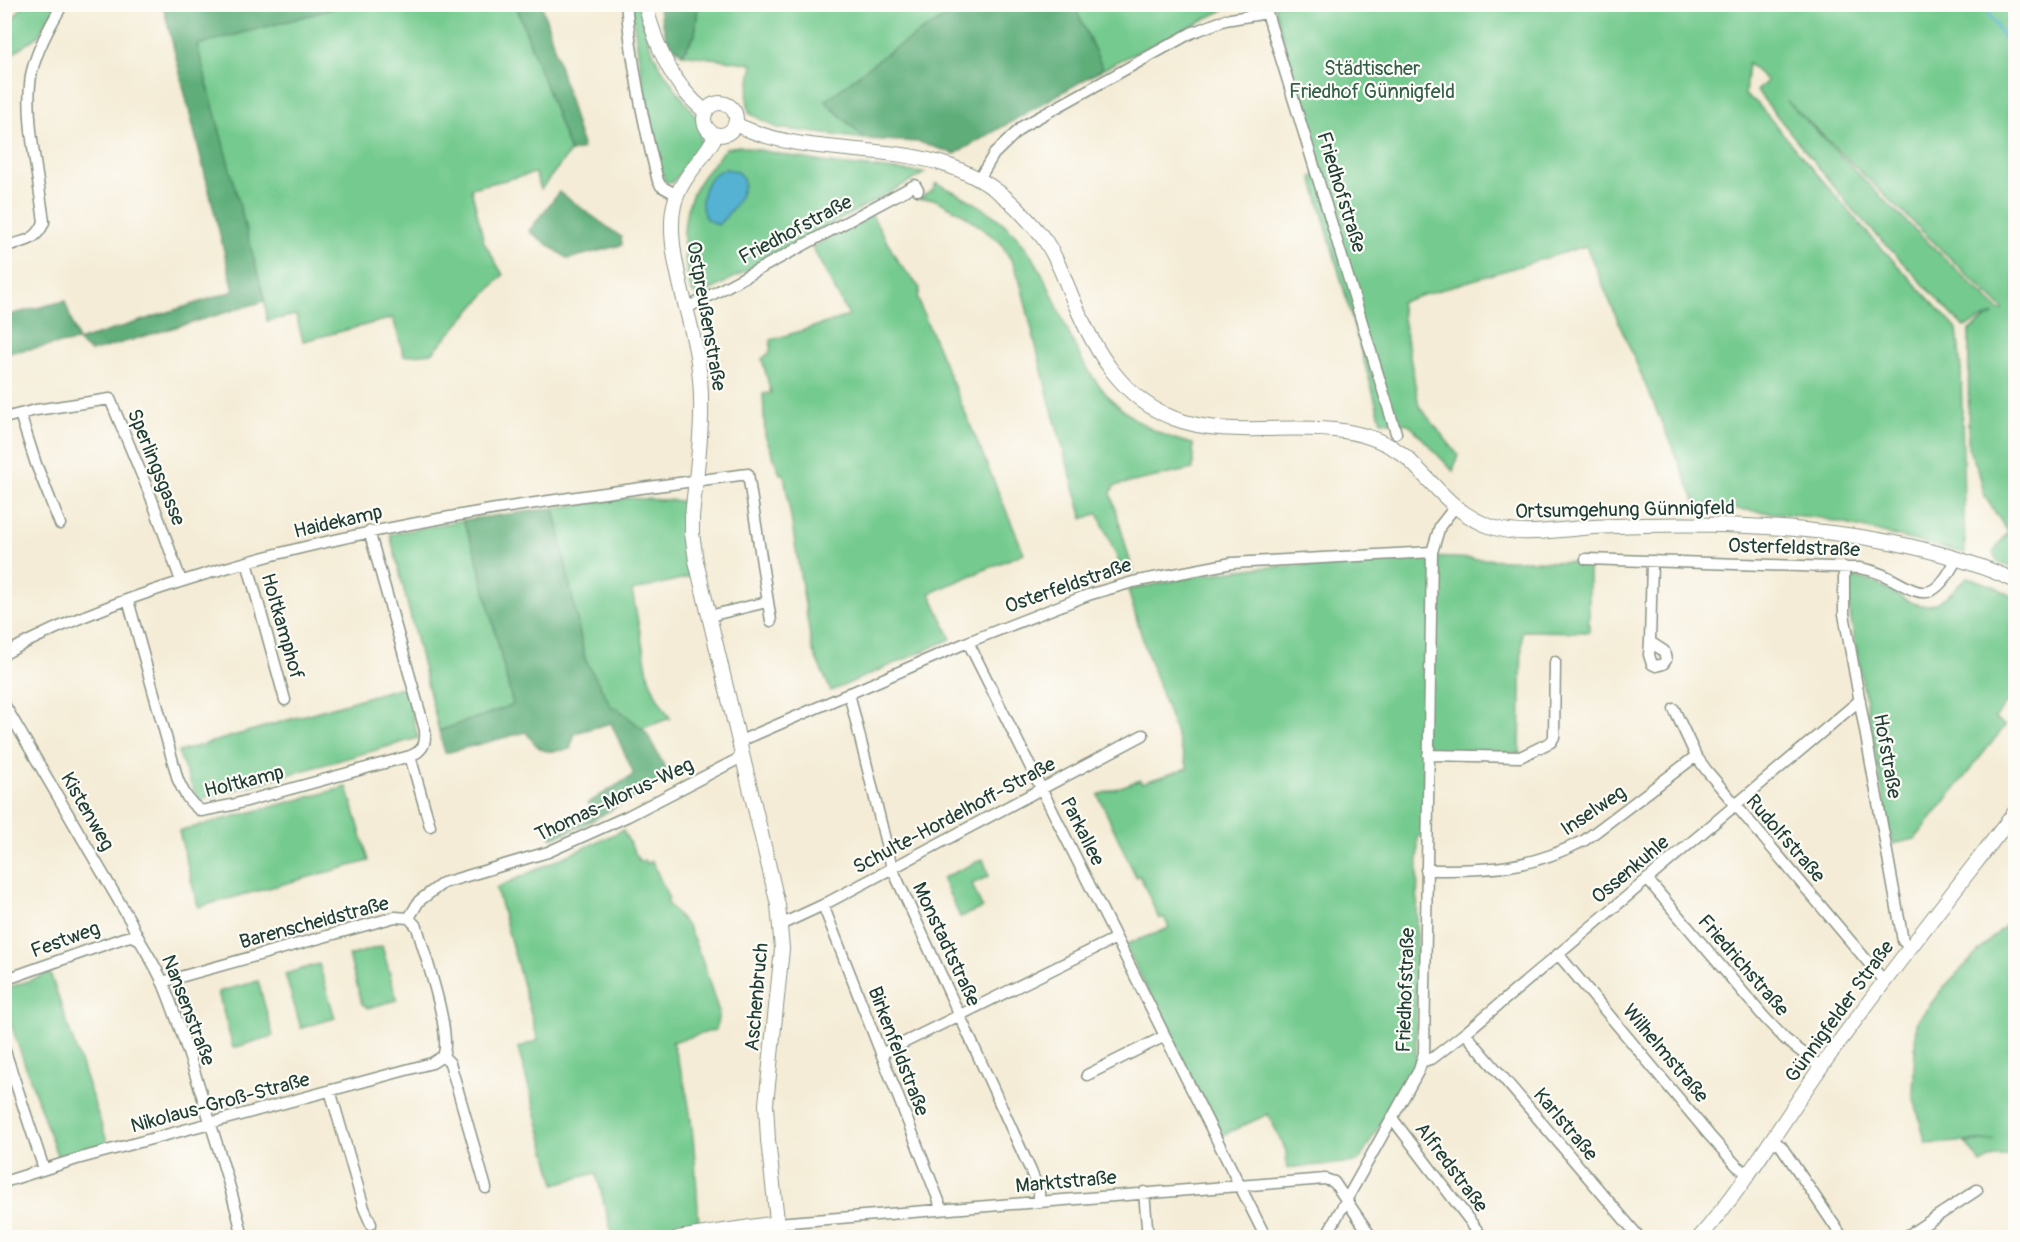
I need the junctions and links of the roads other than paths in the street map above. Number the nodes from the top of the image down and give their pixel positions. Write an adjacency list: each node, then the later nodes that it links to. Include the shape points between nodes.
1 (63, 4): 10 (street, via 42,40 30,86 44,222 33,238)
2 (626, 4): 9 (street, via 638,92 658,181)
3 (645, 4): 4 (street, via 664,62)
4 (706, 112): 5 (street, via 713,105 727,106 734,114); 6 (street, via 705,126)
5 (735, 124): 6 (street, via 729,132); 7 (street, Ortsumgehung Günnigfeld, via 786,140 926,159)
6 (716, 135): 9 (street, Ostpreußenstraße)
7 (979, 179): 14 (street, Friedhofstraße, via 994,154 1023,126 1191,33 1225,20 1267,13); 16 (street, Ortsumgehung Günnigfeld, via 1015,207 1047,243 1101,357 1131,392 1151,406 1172,418 1221,428 1330,430 1369,436 1398,450)
8 (918, 190): 11 (street, Friedhofstraße, via 915,184)
9 (677, 195): 11 (street, Ostpreußenstraße, via 674,248)
10 (4, 246)
11 (687, 308): 15 (street, Ostpreußenstraße, via 703,404)
12 (20, 414): 13 (street, Sperlingsgasse); 17 (street); 25 (street, Sperlingsgasse, via 110,399)
13 (4, 418)
14 (1396, 433)
15 (696, 481): 18 (street, Haidekamp, via 440,517); 28 (street, via 748,474); 29 (street, Ostpreußenstraße, via 692,533)
16 (1454, 508): 19 (street, Friedhofstraße, via 1440,526); 20 (street, Ortsumgehung Günnigfeld, via 1484,524 1510,531 1651,525 1748,526 1873,540)
17 (60, 524)
18 (369, 531): 23 (street, Haidekamp); 43 (street, via 425,730 423,748)
19 (1432, 552): 31 (street, Osterfeldstraße, via 1243,562 1194,569 1088,595); 42 (street, Friedhofstraße)
20 (1957, 558): 24 (street, Osterfeldstraße, via 1945,581 1931,592 1921,593 1876,571); 26 (street)
21 (1586, 559): 22 (street, Osterfeldstraße)
22 (1652, 561): 24 (street, Osterfeldstraße); 32 (street)
23 (247, 562): 25 (street, Haidekamp); 36 (street, Holtkamphof)
24 (1844, 567): 37 (street, Hofstraße, via 1844,614)
25 (181, 581): 27 (street, Haidekamp)
26 (2016, 581)
27 (128, 600): 33 (street, Haidekamp, via 57,627); 43 (street, Holtkamp, via 178,780 184,794 201,812)
28 (766, 602): 29 (street); 30 (street)
29 (709, 616): 41 (street, Ostpreußenstraße)
30 (771, 621)
31 (968, 642): 35 (street, Osterfeldstraße); 46 (street, Parkallee)
32 (1650, 642)
33 (4, 654)
34 (1555, 662): 42 (street, via 1551,742 1520,757)
35 (849, 693): 41 (street, Osterfeldstraße); 50 (street, Monstadtstraße)
36 (285, 700)
37 (1860, 700): 47 (street, Ossenkuhle); 58 (street, Hofstraße, via 1903,941)
38 (4, 704): 56 (street, Kistenweg)
39 (1674, 709): 44 (street, Rudolfstraße)
40 (1143, 735): 46 (street, Schulte-Hordelhoff-Straße)
41 (738, 742): 45 (street, Aschenbruch)
42 (1428, 755): 51 (street, Friedhofstraße)
43 (410, 756): 49 (street)
44 (1696, 756): 47 (street, Rudolfstraße); 51 (street, Inselweg, via 1586,840 1566,850 1517,866)
45 (742, 757): 54 (street, Thomas-Morus-Weg, via 548,852 443,883 419,901); 55 (street, Aschenbruch)
46 (1042, 789): 50 (street, Schulte-Hordelhoff-Straße); 57 (street, Parkallee)
47 (1734, 804): 52 (street, Ossenkuhle); 61 (street, Rudolfstraße)
48 (2016, 811): 58 (street, Günnigfelder Straße)
49 (430, 826)
50 (892, 868): 53 (street, Schulte-Hordelhoff-Straße); 63 (street, Monstadtstraße)
51 (1426, 870): 69 (street, Friedhofstraße)
52 (1647, 879): 59 (street, Ossenkuhle); 70 (street, Friedrichstraße, via 1764,1017)
53 (823, 905): 55 (street, Schulte-Hordelhoff-Straße); 67 (street, Birkenfeldstraße)
54 (409, 918): 62 (street, Barenscheidstraße, via 395,917); 68 (street, Barenscheidstraße, via 417,927 441,1013 446,1037)
55 (780, 925): 86 (street, Aschenbruch, via 782,949 766,1104)
56 (137, 938): 60 (street, Festweg, via 123,938); 62 (street, Nansenstraße)
57 (1116, 938): 63 (street); 65 (street, Parkallee)
58 (1910, 947): 61 (street, Günnigfelder Straße)
59 (1558, 954): 64 (street, Ossenkuhle); 77 (street, Wilhelmstraße, via 1710,1136)
60 (4, 980)
61 (1884, 981): 70 (street, Günnigfelder Straße)
62 (162, 982): 74 (street, Nansenstraße)
63 (959, 1015): 67 (street); 84 (street, Monstadtstraße, via 1030,1169)
64 (1466, 1033): 69 (street, Ossenkuhle, via 1433,1058); 96 (street, Karlstraße)
65 (1165, 1036): 71 (street); 79 (street, Parkallee)
66 (4, 1048): 76 (street)
67 (881, 1054): 85 (street, Birkenfeldstraße)
68 (443, 1056): 72 (street, Nikolaus-Groß-Straße); 80 (street, Barenscheidstraße, via 450,1063)
69 (1421, 1062): 73 (street, Friedhofstraße)
70 (1821, 1067): 75 (street, Günnigfelder Straße)
71 (1087, 1075)
72 (330, 1090): 74 (street, Nikolaus-Groß-Straße); 87 (street)
73 (1392, 1118): 83 (street, Friedhofstraße); 95 (street, Alfredstraße)
74 (210, 1124): 76 (street, Nikolaus-Groß-Straße); 88 (street, Nansenstraße)
75 (1771, 1140): 77 (street, Günnigfelder Straße); 98 (street, via 1781,1146)
76 (44, 1169): 78 (street, Nikolaus-Groß-Straße)
77 (1748, 1174): 97 (street, Günnigfelder Straße)
78 (4, 1182)
79 (1239, 1184): 82 (street, Marktstraße); 83 (street, Marktstraße, via 1325,1179 1334,1182); 92 (street, Parkallee)
80 (486, 1188)
81 (1977, 1190): 99 (street)
82 (1144, 1192): 84 (street, Marktstraße); 91 (street)
83 (1347, 1201): 93 (street, Friedhofstraße); 94 (street, Marktstraße)
84 (1039, 1202): 85 (street, Marktstraße)
85 (940, 1210): 86 (street, Marktstraße)
86 (777, 1223): 89 (street); 90 (street, Aschenbruch)
87 (371, 1224)
88 (243, 1238)
89 (678, 1238)
90 (779, 1238)
91 (1148, 1238)
92 (1266, 1238)
93 (1325, 1238)
94 (1372, 1238)
95 (1484, 1238)
96 (1640, 1238)
97 (1699, 1238)
98 (1843, 1238)
99 (1904, 1238)

